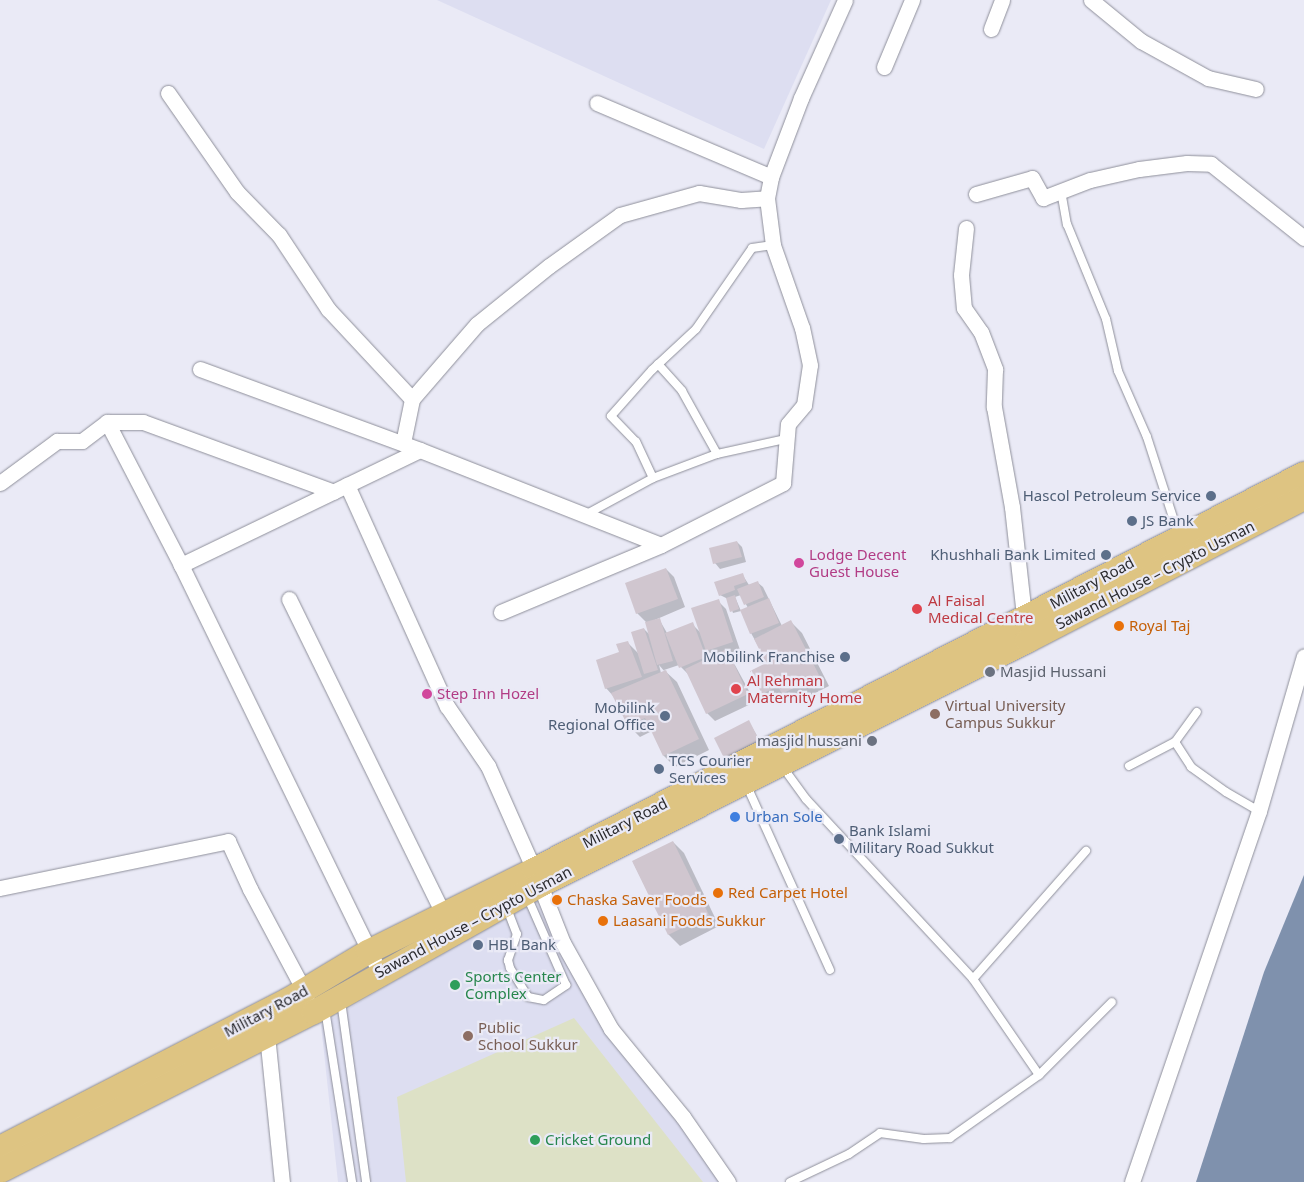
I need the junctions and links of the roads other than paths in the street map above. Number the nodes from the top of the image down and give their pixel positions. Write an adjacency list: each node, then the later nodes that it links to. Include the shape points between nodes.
1 (845, 0): 10 (street, via 801,98)
2 (912, 0): 6 (street)
3 (1002, 0): 5 (street)
4 (1091, 0): 7 (street, via 1142,41 1208,78)
5 (990, 29)
6 (884, 67)
7 (1256, 90)
8 (168, 93): 19 (street, via 237,192 278,235 328,309)
9 (597, 103): 10 (street)
10 (771, 177): 13 (street)
11 (1061, 191): 12 (street, via 1044,198 1032,178); 15 (street, via 1090,180 1139,169 1187,163 1211,164); 31 (lane, via 1067,224 1106,320 1118,371 1147,436)
12 (976, 194)
13 (767, 198): 16 (street); 19 (street, via 740,200 699,193 620,215 477,324)
14 (966, 228): 36 (street, via 961,275 964,308 981,332 995,369 994,407 1012,507)
15 (1304, 238)
16 (773, 245): 17 (lane, via 752,248 696,329); 21 (street, via 802,328 810,365 804,405 788,424)
17 (658, 364): 24 (lane, via 682,391); 26 (lane, via 611,416 636,442)
18 (200, 369): 22 (street)
19 (412, 399): 22 (street)
20 (107, 422): 27 (street, via 82,441 57,441); 28 (street, via 143,422); 33 (street)
21 (785, 439): 24 (lane); 32 (street, via 782,483)
22 (403, 443): 23 (street)
23 (420, 450): 28 (street); 30 (street)
24 (718, 454): 26 (lane)
25 (1304, 474): 31 (main road, Military Road)
26 (653, 478): 30 (lane)
27 (0, 483)
28 (340, 488): 33 (street); 45 (street, via 447,706 488,766)
29 (1303, 498): 36 (main road, Sawand House – Crypto Usman)
30 (585, 515): 32 (street)
31 (1179, 538): 36 (main road, Military Road)
32 (661, 545): 35 (street)
33 (182, 565): 49 (street)
34 (289, 599): 48 (street)
35 (501, 612)
36 (1026, 630): 40 (main road, Sawand House – Crypto Usman); 45 (main road, Military Road)
37 (1304, 656): 43 (street)
38 (1197, 712): 39 (lane)
39 (1174, 742): 41 (lane); 43 (lane, via 1191,767)
40 (780, 764): 42 (main road, Sawand House – Crypto Usman); 52 (lane, via 806,799)
41 (1129, 766)
42 (745, 782): 45 (main road, Sawand House – Crypto Usman); 50 (lane)
43 (1259, 811): 66 (street)
44 (1086, 850): 52 (lane)
45 (533, 883): 47 (main road, Sawand House – Crypto Usman); 47 (lane, via 566,985 544,1000 528,997 508,960 518,934); 48 (main road, Military Road); 64 (street, via 611,1029 683,1117)
46 (0, 888): 53 (street, via 228,841 274,937)
47 (505, 904): 51 (main road, Sawand House – Crypto Usman)
48 (443, 914): 49 (main road, Military Road)
49 (368, 952): 51 (street); 53 (main road, Military Road)
50 (830, 970)
51 (380, 973): 53 (main road, Sawand House – Crypto Usman)
52 (973, 979): 58 (lane)
53 (321, 1001): 55 (main road, Military Road); 56 (lane); 57 (lane); 59 (main road, Military Road)
54 (1112, 1002): 58 (lane)
55 (267, 1035): 60 (main road, Military Road); 61 (street)
56 (350, 1070): 57 (lane); 63 (lane)
57 (335, 1074): 62 (lane)
58 (1039, 1075): 65 (lane, via 950,1138 924,1139 880,1133 849,1154)
59 (0, 1148)
60 (0, 1171)
61 (282, 1182)
62 (352, 1182)
63 (366, 1182)
64 (728, 1182)
65 (790, 1182)
66 (1132, 1182)

